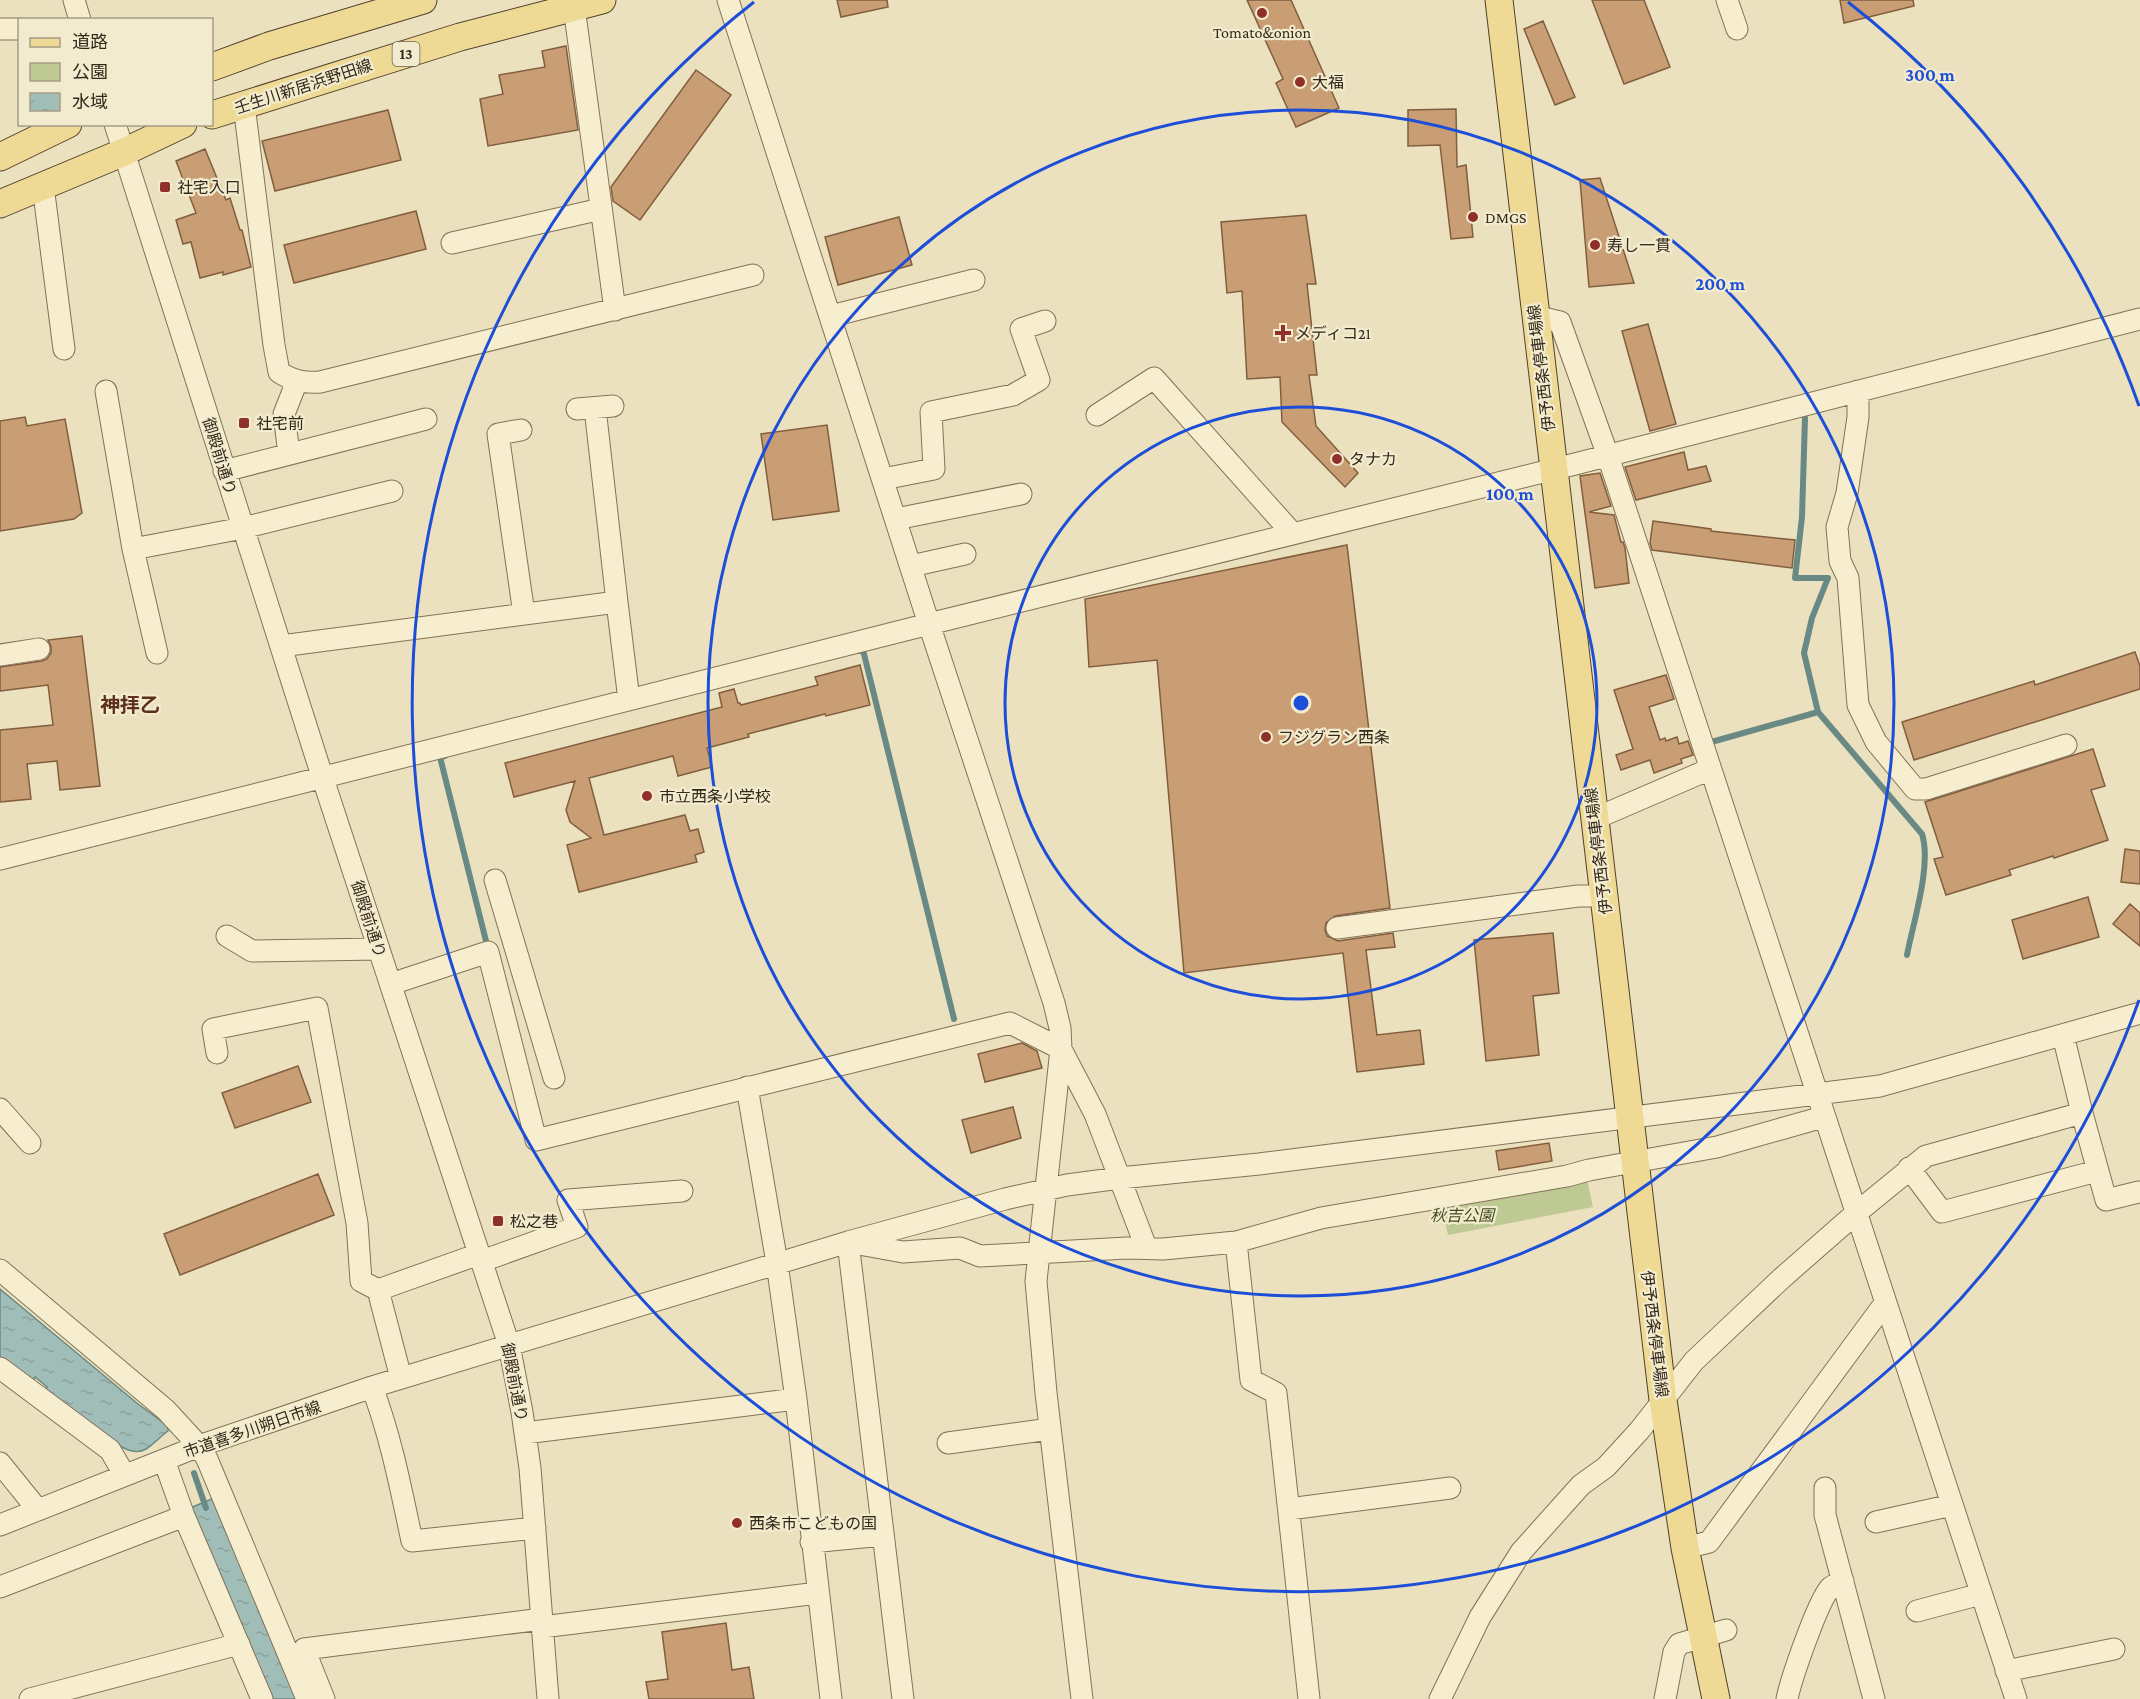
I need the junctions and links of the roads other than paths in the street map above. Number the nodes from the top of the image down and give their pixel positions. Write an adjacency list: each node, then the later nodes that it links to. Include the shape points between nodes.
1 (74, 0): 8 (street)
2 (423, 0): 12 (main road)
3 (602, 0): 7 (main road, 壬生川新居浜野田線 / 13)
4 (728, 0): 28 (street)
5 (1499, 0): 27 (main road, 伊予西条停車場線)
6 (1727, 0): 11 (street)
7 (574, 7): 13 (main road, 壬生川新居浜野田線 / 13, via 460,37); 22 (street)
8 (79, 18)
9 (0, 29): 10 (street)
10 (18, 29)
11 (1737, 29)
12 (213, 67)
13 (244, 105): 14 (main road, 壬生川新居浜野田線 / 13); 32 (street, via 279,372)
14 (213, 115)
15 (64, 126): 19 (main road)
16 (116, 126): 18 (street, 御殿前通り)
17 (179, 126): 18 (main road)
18 (124, 152): 20 (main road); 42 (street, 御殿前通り)
19 (0, 157)
20 (43, 186): 21 (main road); 31 (street)
21 (0, 204)
22 (601, 209): 23 (street); 26 (street)
23 (452, 243)
24 (753, 275): 26 (street)
25 (975, 280): 28 (street)
26 (615, 310): 32 (street, via 320,382)
27 (1535, 315): 40 (street, via 1560,322); 41 (main road, 伊予西条停車場線)
28 (831, 316): 43 (street)
29 (2140, 319): 34 (street)
30 (1045, 321): 43 (street, via 1021,329 1039,380 1013,395 931,412 934,469)
31 (64, 349)
32 (297, 381): 39 (street, via 284,414)
33 (106, 391): 49 (street)
34 (1858, 392): 40 (street); 60 (street, via 1847,493 1837,527 1840,561 1848,578 1858,705 1876,742 1915,789 1926,789)
35 (595, 407): 52 (street)
36 (1097, 416): 48 (street, via 1154,378)
37 (426, 419): 39 (street)
38 (521, 430): 53 (street, via 498,434)
39 (289, 454): 42 (street)
40 (1608, 456): 41 (street); 61 (street)
41 (1552, 470): 48 (street); 63 (main road, 伊予西条停車場線)
42 (224, 471): 47 (street, 御殿前通り)
43 (883, 479): 46 (street)
44 (392, 491): 47 (street)
45 (1021, 494): 46 (street)
46 (896, 519): 51 (street)
47 (243, 528): 49 (street); 55 (street, 御殿前通り)
48 (1293, 534): 54 (street)
49 (133, 549): 57 (street)
50 (965, 554): 51 (street)
51 (911, 566): 54 (street)
52 (617, 602): 53 (street); 59 (street)
53 (524, 614): 55 (street)
54 (929, 624): 59 (street); 75 (street, via 1054,1003)
55 (281, 646): 62 (street, 御殿前通り)
56 (39, 649): 58 (street)
57 (157, 653)
58 (0, 655)
59 (629, 700): 62 (street)
60 (2066, 745)
61 (1710, 769): 63 (street); 79 (street)
62 (323, 778): 64 (street); 70 (street, 御殿前通り)
63 (1594, 819): 66 (main road, 伊予西条停車場線)
64 (0, 859)
65 (495, 879): 69 (street)
66 (1603, 896): 67 (street); 82 (main road, 伊予西条停車場線)
67 (1337, 928)
68 (227, 936): 70 (street, via 252,951)
69 (514, 943): 71 (street); 77 (street)
70 (379, 949): 72 (street, 御殿前通り)
71 (488, 952): 72 (street); 78 (street, via 536,1140)
72 (391, 984): 97 (street, 御殿前通り)
73 (2140, 1013): 74 (street, 市道喜多川朔日市線)
74 (2063, 1035): 79 (street, 市道喜多川朔日市線, via 1880,1086); 81 (street)
75 (1061, 1048): 78 (street, via 1010,1023); 88 (street, via 1095,1114); 89 (street)
76 (217, 1053): 100 (street, via 213,1029 317,1008 357,1223 361,1281)
77 (554, 1078)
78 (747, 1087): 98 (street)
79 (1816, 1094): 82 (street, 市道喜多川朔日市線); 83 (street)
80 (0, 1109): 84 (street)
81 (2082, 1113): 86 (street, via 1926,1156); 87 (street)
82 (1629, 1117): 85 (main road, 伊予西条停車場線); 88 (street, 市道喜多川朔日市線)
83 (1823, 1117): 85 (street, via 1718,1147); 92 (street)
84 (30, 1143)
85 (1634, 1163): 94 (street, via 1321,1218); 107 (main road, 伊予西条停車場線)
86 (1909, 1168): 87 (street, via 1942,1212); 92 (street)
87 (2097, 1171): 91 (street, via 2106,1200)
88 (1119, 1178): 89 (street, 市道喜多川朔日市線); 95 (street)
89 (1047, 1189): 93 (street, 市道喜多川朔日市線); 96 (street)
90 (682, 1191): 97 (street, via 568,1200 577,1227)
91 (2139, 1192)
92 (1855, 1214): 101 (street); 107 (street, via 1694,1361)
93 (848, 1242): 96 (street, via 903,1252 960,1248 980,1256); 98 (street, 市道喜多川朔日市線); 124 (street)
94 (1236, 1242): 95 (street); 118 (street, via 1251,1380 1276,1393)
95 (1146, 1247): 96 (street)
96 (1040, 1253): 108 (street, via 1036,1281)
97 (480, 1258): 100 (street); 102 (street, 御殿前通り)
98 (777, 1263): 102 (street, 市道喜多川朔日市線); 106 (street)
99 (0, 1270): 111 (street, via 166,1410)
100 (378, 1290): 104 (street)
101 (1885, 1304): 117 (street); 126 (street, via 1709,1542)
102 (509, 1345): 104 (street, 市道喜多川朔日市線); 109 (street, 御殿前通り)
103 (0, 1368): 114 (street, via 110,1450)
104 (401, 1378): 105 (street, 市道喜多川朔日市線)
105 (372, 1387): 111 (street, 市道喜多川朔日市線); 123 (street, via 393,1452 412,1541)
106 (796, 1399): 109 (street); 125 (street)
107 (1663, 1400): 126 (main road, 伊予西条停車場線); 146 (street, via 1606,1467 1581,1485 1521,1552 1480,1617)
108 (1050, 1429): 110 (street); 144 (street)
109 (525, 1433): 123 (street, 御殿前通り)
110 (948, 1443)
111 (199, 1446): 112 (street, 市道喜多川朔日市線); 139 (street)
112 (164, 1460): 114 (street, 市道喜多川朔日市線); 120 (street)
113 (0, 1462): 119 (street)
114 (124, 1474): 119 (street, 市道喜多川朔日市線)
115 (1450, 1488): 118 (street)
116 (1825, 1488): 127 (street, via 1825,1515)
117 (1952, 1505): 121 (street); 130 (street)
118 (1289, 1509): 145 (street)
119 (38, 1510): 122 (street, 市道喜多川朔日市線)
120 (184, 1516): 128 (street); 134 (street)
121 (1876, 1522)
122 (0, 1525)
123 (535, 1528): 132 (street, 御殿前通り)
124 (883, 1535): 125 (street); 143 (street)
125 (811, 1542): 129 (street)
126 (1685, 1548): 133 (main road, 伊予西条停車場線)
127 (1843, 1581): 149 (street, via 1831,1588 1818,1608); 150 (street)
128 (0, 1587)
129 (818, 1593): 132 (street); 142 (street)
130 (1981, 1594): 131 (street); 136 (street)
131 (1917, 1611)
132 (542, 1623): 140 (street, via 304,1649); 141 (street, 御殿前通り)
133 (1714, 1634): 147 (street, via 1679,1644); 148 (main road, 伊予西条停車場線)
134 (239, 1644): 137 (street); 138 (street)
135 (2114, 1649): 136 (street)
136 (2006, 1671): 151 (street)
137 (30, 1699)
138 (262, 1699)
139 (307, 1699)
140 (324, 1699)
141 (548, 1699)
142 (831, 1699)
143 (903, 1699)
144 (1082, 1699)
145 (1309, 1699)
146 (1440, 1699)
147 (1665, 1699)
148 (1716, 1699)
149 (1787, 1699)
150 (1874, 1699)
151 (2016, 1699)

